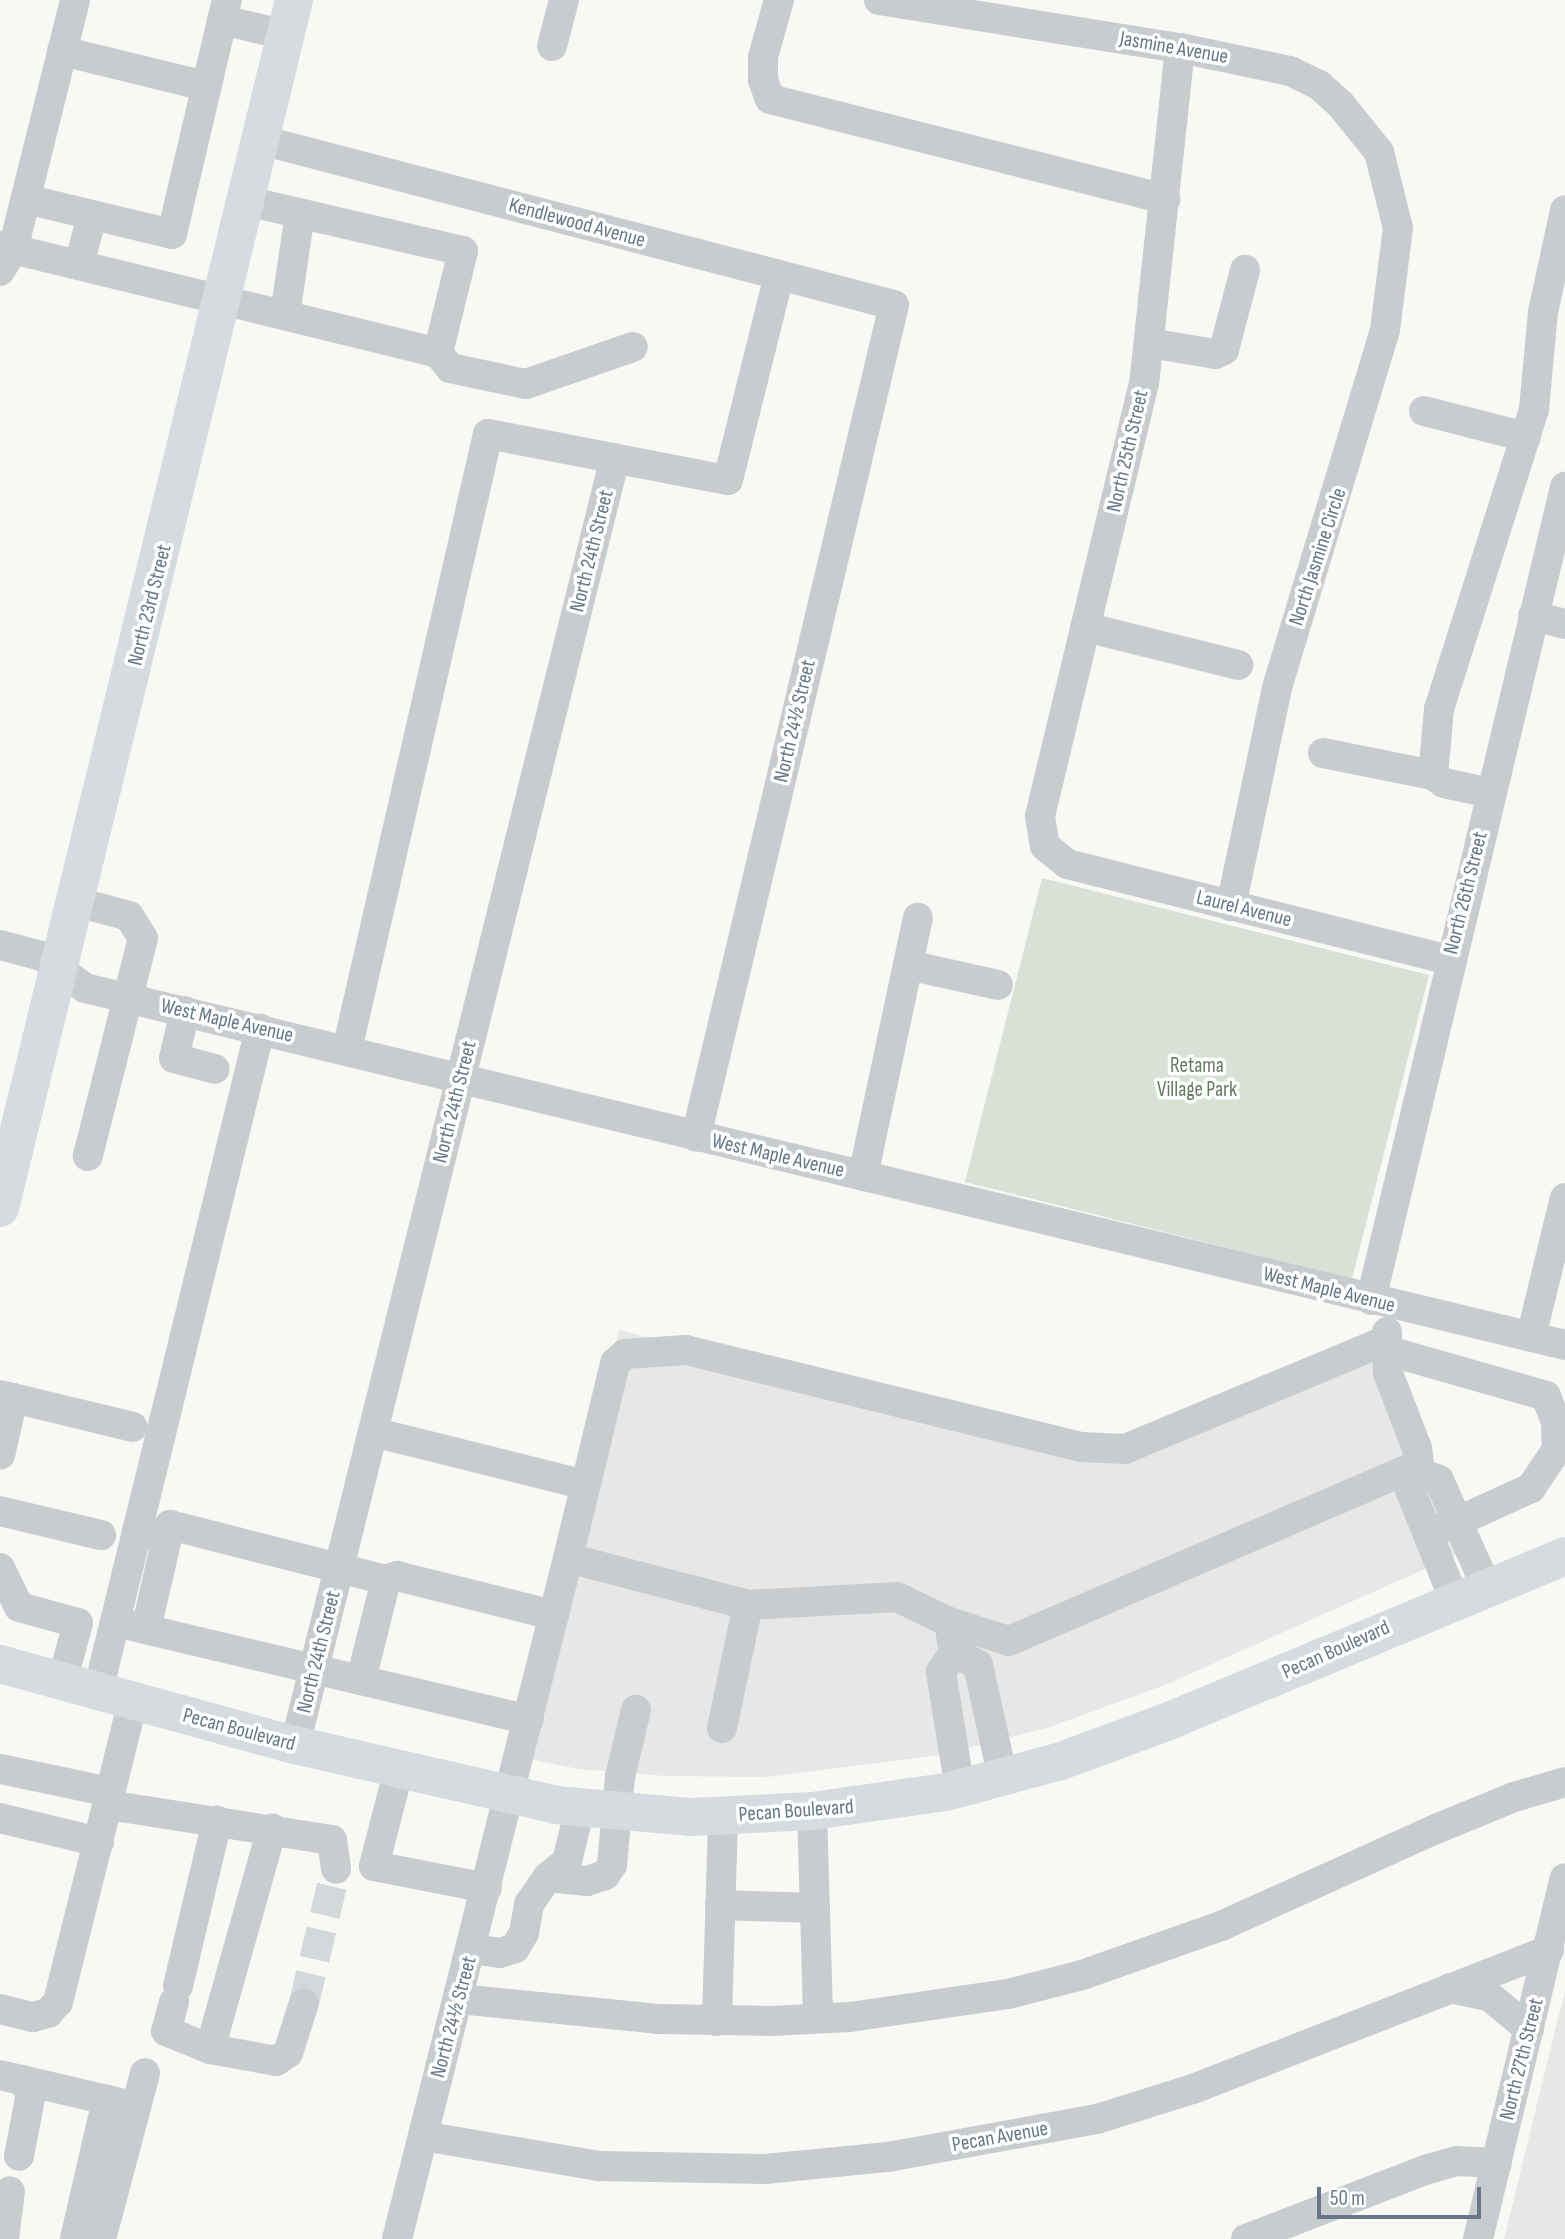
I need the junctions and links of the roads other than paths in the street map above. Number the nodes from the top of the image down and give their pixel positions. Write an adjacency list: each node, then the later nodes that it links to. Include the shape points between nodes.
1 (75, 0): 9 (street)
2 (564, 0): 7 (street)
3 (779, 0): 13 (street, via 763,57 763,80 770,99)
4 (879, 0): 8 (street, Jasmine Avenue)
5 (224, 10): 6 (street); 10 (street)
6 (290, 17): 11 (main road, North 23rd Street)
7 (552, 46)
8 (1180, 48): 13 (street, North 25th Street); 15 (street, Jasmine Avenue, via 1261,63 1319,85 1362,127 1378,152)
9 (62, 51): 10 (street); 12 (street)
10 (206, 86): 18 (street, via 172,234)
11 (261, 140): 14 (main road, North 23rd Street); 22 (street, Kendlewood Avenue)
12 (26, 199): 18 (street); 19 (street)
13 (1166, 200): 26 (street, North 25th Street)
14 (247, 201): 17 (street); 23 (main road, North 23rd Street)
15 (1395, 207): 42 (street, North Jasmine Circle, via 1398,248 1385,330 1277,688)
16 (1565, 210): 30 (street, via 1547,289 1540,370)
17 (300, 214): 25 (street); 28 (street, via 463,251)
18 (92, 216): 20 (street)
19 (4, 255): 20 (street)
20 (79, 265): 23 (street)
21 (1245, 270): 26 (street, via 1224,350 1215,354)
22 (779, 275): 24 (street, Kendlewood Avenue); 31 (street, via 728,480)
23 (224, 300): 25 (street); 41 (main road, North 23rd Street)
24 (894, 305): 56 (street, North 24½ Street)
25 (285, 315): 28 (street)
26 (1149, 343): 35 (street, North 25th Street, via 1144,383)
27 (633, 347): 28 (street, via 526,384 450,368)
28 (438, 353)
29 (1424, 411): 30 (street)
30 (1526, 436): 38 (street, via 1439,709)
31 (615, 458): 52 (street, via 488,434); 54 (street, North 24th Street)
32 (1565, 487): 33 (street, North 26th Street)
33 (1533, 617): 34 (street); 39 (street, North 26th Street)
34 (1565, 624)
35 (1085, 627): 36 (street); 40 (street, North 25th Street, via 1040,816)
36 (1238, 666)
37 (1323, 753): 38 (street)
38 (1433, 775): 39 (street, via 1444,783)
39 (1490, 793): 45 (street, North 26th Street)
40 (1045, 846): 42 (street, Laurel Avenue, via 1067,864)
41 (77, 902): 47 (main road, North 23rd Street); 49 (street, via 129,916 143,938)
42 (1231, 906): 45 (street, Laurel Avenue)
43 (918, 918): 46 (street)
44 (0, 945): 47 (street, West Maple Avenue, via 42,956)
45 (1450, 960): 61 (street, North 26th Street)
46 (908, 965): 48 (street); 58 (street)
47 (61, 969): 49 (street, West Maple Avenue, via 85,988); 55 (main road, North 23rd Street)
48 (998, 985)
49 (129, 998): 50 (street, West Maple Avenue); 57 (street)
50 (185, 1012): 51 (street, West Maple Avenue); 53 (street, via 174,1058)
51 (260, 1029): 52 (street, West Maple Avenue); 74 (street)
52 (347, 1050): 54 (street, West Maple Avenue)
53 (215, 1069)
54 (461, 1077): 56 (street, West Maple Avenue); 67 (street, North 24th Street)
55 (9, 1129): 60 (main road, North 23rd Street)
56 (696, 1137): 58 (street, West Maple Avenue)
57 (88, 1156)
58 (863, 1176): 61 (street, West Maple Avenue)
59 (1565, 1198): 62 (street)
60 (0, 1208)
61 (1383, 1303): 62 (street, West Maple Avenue); 63 (street, North 26th Street)
62 (1531, 1337): 64 (street, West Maple Avenue)
63 (1385, 1345): 69 (street, via 1388,1373 1417,1448); 70 (street, North 24½ Street, via 1125,1449 1081,1447 686,1350 625,1354 615,1363); 72 (street, via 1546,1396 1556,1422 1557,1449 1549,1466 1531,1488)
64 (1565, 1345)
65 (6, 1397): 66 (street); 68 (street)
66 (133, 1427)
67 (373, 1432): 70 (street); 80 (street, North 24th Street)
68 (0, 1455)
69 (1419, 1469): 72 (street, via 1439,1480); 76 (street, via 1410,1490); 86 (street, via 1009,1641)
70 (586, 1485): 78 (street, North 24½ Street)
71 (0, 1511): 75 (street)
72 (1457, 1521): 76 (street); 82 (street)
73 (170, 1525): 74 (street, via 159,1537); 80 (street); 87 (street)
74 (137, 1531): 85 (street)
75 (101, 1535)
76 (1428, 1535): 82 (street)
77 (1565, 1556): 82 (main road, Pecan Boulevard)
78 (568, 1558): 83 (street); 84 (street, North 24½ Street)
79 (0, 1567): 92 (street, via 19,1607 78,1623)
80 (340, 1569): 81 (street); 90 (street, North 24th Street)
81 (386, 1580): 84 (street, via 397,1576); 91 (street)
82 (1470, 1593): 101 (main road, Pecan Boulevard, via 1164,1723)
83 (748, 1605): 86 (street, via 897,1597); 97 (street)
84 (554, 1615): 96 (street, North 24½ Street)
85 (115, 1622): 87 (street); 92 (street)
86 (949, 1622): 88 (street)
87 (146, 1629): 90 (street)
88 (954, 1651): 93 (street, via 978,1665); 95 (street, via 941,1672)
89 (0, 1664): 92 (main road, Pecan Boulevard)
90 (314, 1670): 91 (street); 98 (street, North 24th Street)
91 (361, 1680): 96 (street)
92 (98, 1691): 98 (main road, Pecan Boulevard); 105 (street)
93 (988, 1709): 95 (street); 101 (street)
94 (636, 1710): 106 (street, via 620,1777)
95 (949, 1718): 103 (street)
96 (529, 1720): 104 (street, North 24½ Street)
97 (722, 1728)
98 (295, 1745): 100 (main road, Pecan Boulevard)
99 (0, 1769): 105 (street)
100 (399, 1769): 104 (main road, Pecan Boulevard); 116 (street, via 374,1866)
101 (1003, 1779): 103 (main road, Pecan Boulevard)
102 (1565, 1782): 125 (street, via 1459,1820 1221,1926 1082,1975 920,2009)
103 (960, 1789): 107 (main road, Pecan Boulevard)
104 (511, 1795): 106 (main road, Pecan Boulevard); 116 (street, North 24½ Street)
105 (109, 1798): 110 (street); 112 (street)
106 (598, 1810): 108 (main road, Pecan Boulevard); 114 (street, via 567,1861); 114 (street, via 612,1866 605,1875 587,1881)
107 (812, 1811): 108 (main road, Pecan Boulevard); 118 (street)
108 (723, 1816): 117 (street)
109 (0, 1818): 112 (street)
110 (217, 1821): 111 (street); 128 (street, via 166,2031)
111 (272, 1829): 113 (street, via 332,1840); 128 (street)
112 (99, 1843): 124 (street, via 58,2002 48,2013 33,2017)
113 (336, 1870)
114 (548, 1877): 119 (street, via 529,1904 524,1933 515,1948 500,1953)
115 (1565, 1878): 120 (street, North 27th Street)
116 (487, 1888): 119 (street, North 24½ Street)
117 (720, 1905): 118 (street); 126 (street)
118 (815, 1908): 125 (street)
119 (472, 1949): 122 (street, North 24½ Street)
120 (1549, 1950): 121 (street, Pecan Avenue); 127 (street, North 27th Street)
121 (1450, 1989): 127 (street, via 1489,1996); 132 (street, Pecan Avenue, via 1193,2089 1097,2119 888,2157 765,2169 599,2166)
122 (459, 1999): 126 (street); 132 (street, North 24½ Street)
123 (304, 2003): 128 (street, via 288,2053 276,2061)
124 (0, 2009)
125 (818, 2018): 126 (street)
126 (717, 2021)
127 (1529, 2029): 134 (street, North 27th Street)
128 (210, 2049)
129 (145, 2073): 131 (street)
130 (11, 2078): 131 (street); 133 (street, via 31,2093)
131 (121, 2103): 137 (street); 138 (street)
132 (423, 2136): 139 (street, North 24½ Street)
133 (19, 2156)
134 (1497, 2163): 140 (street, via 1457,2161 1425,2170); 141 (street, North 27th Street)
135 (10, 2191): 136 (street)
136 (4, 2239)
137 (75, 2239)
138 (101, 2239)
139 (397, 2239)
140 (1246, 2239)
141 (1478, 2239)

